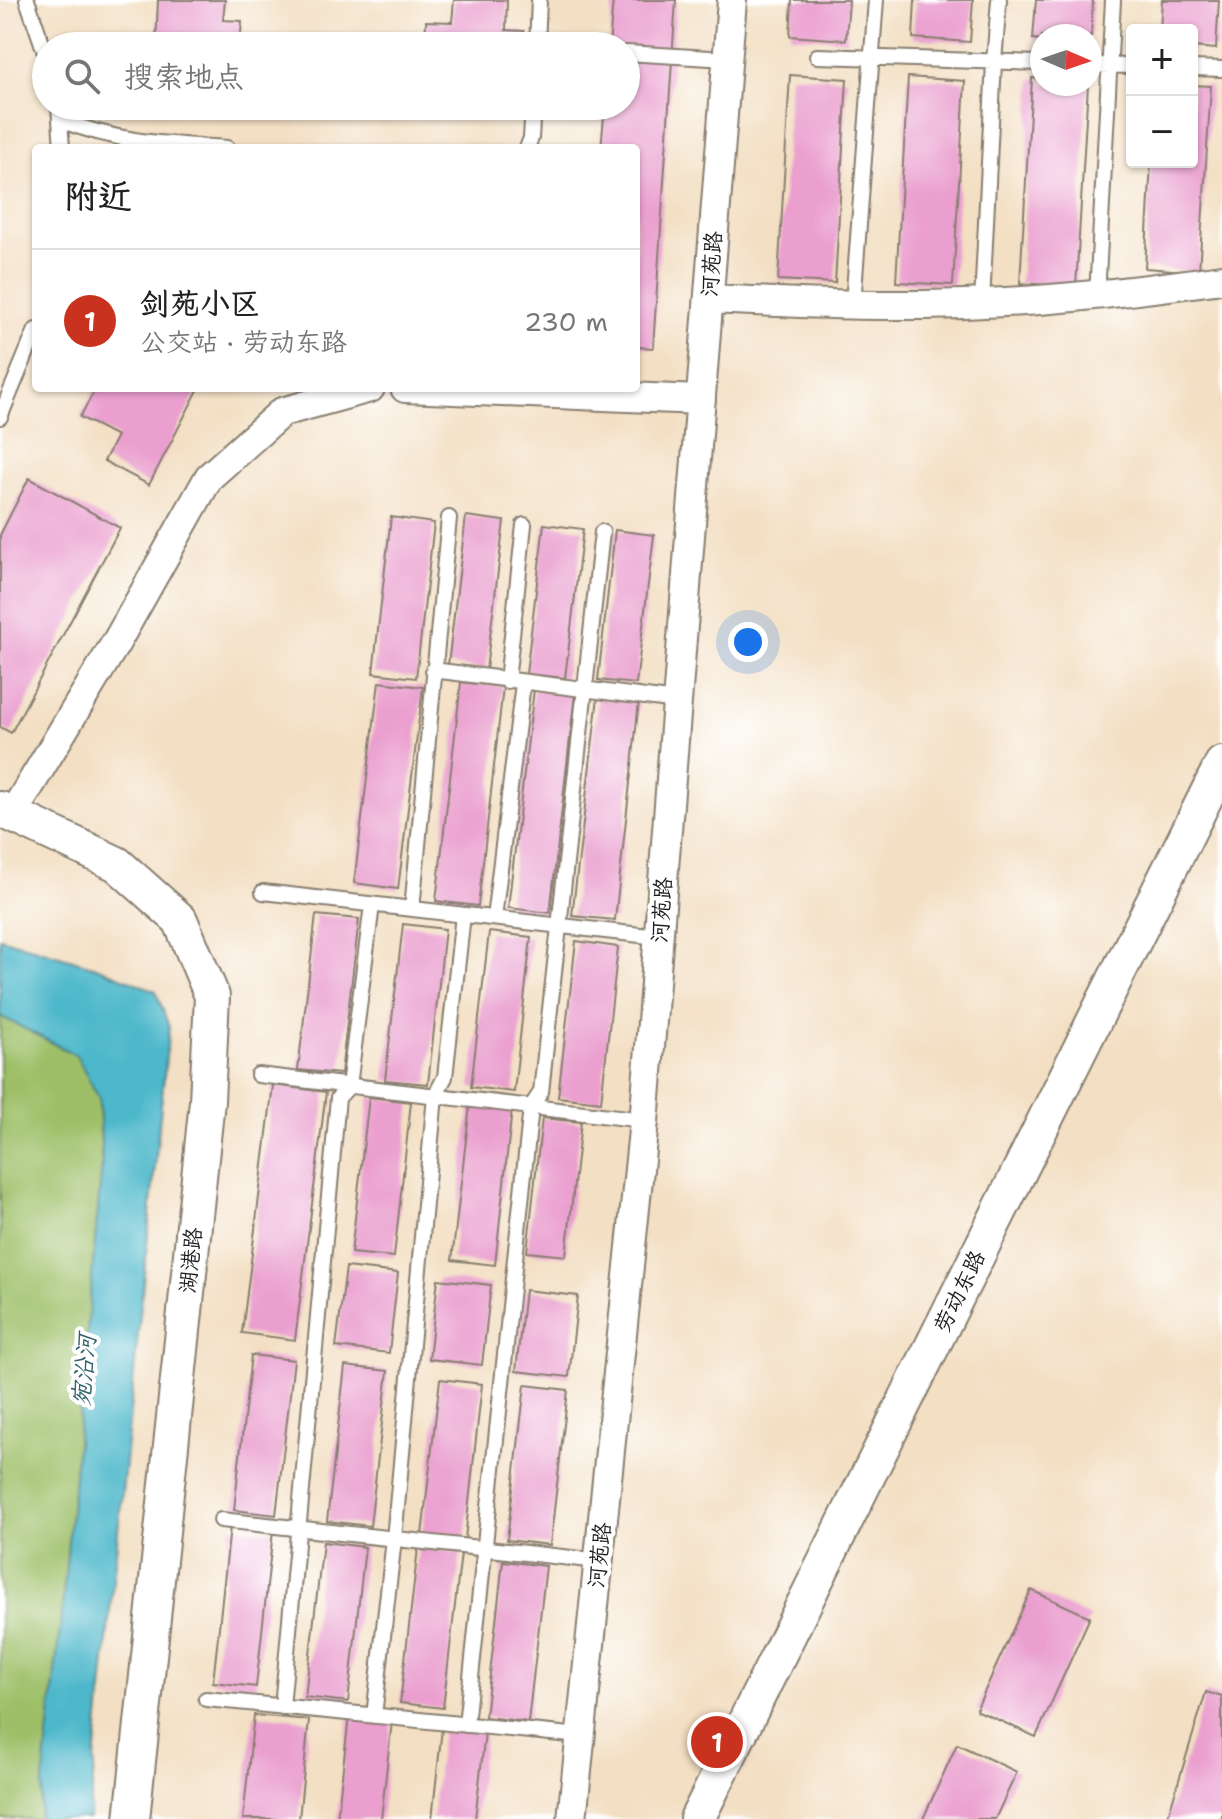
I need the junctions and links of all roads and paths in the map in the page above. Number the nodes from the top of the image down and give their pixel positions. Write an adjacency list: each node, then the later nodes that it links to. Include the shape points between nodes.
1 (27, 0): 7 (lane)
2 (539, 0): 8 (lane)
3 (732, 0): 12 (street, 河苑路)
4 (876, 0): 11 (lane)
5 (999, 0): 13 (lane)
6 (1113, 0): 16 (lane)
7 (38, 32)
8 (538, 32)
9 (640, 54): 12 (lane)
10 (817, 56): 11 (lane)
11 (872, 58): 13 (lane); 30 (lane)
12 (727, 59): 28 (street, 河苑路)
13 (994, 62): 14 (lane); 29 (lane)
14 (1030, 63)
15 (1102, 65): 16 (lane)
16 (1110, 65): 17 (lane); 27 (lane)
17 (1126, 66)
18 (1198, 68): 19 (lane)
19 (1222, 69)
20 (60, 120): 23 (lane)
21 (71, 120): 24 (lane, via 94,133)
22 (532, 120): 25 (lane)
23 (62, 144)
24 (172, 144)
25 (529, 144)
26 (1222, 279): 27 (street)
27 (1097, 296): 29 (street)
28 (709, 299): 30 (street); 34 (street, 河苑路)
29 (982, 303): 30 (street)
30 (853, 304)
31 (32, 340): 35 (lane)
32 (355, 392): 45 (street, via 282,412 209,477 117,641)
33 (504, 392): 34 (street)
34 (701, 400): 43 (street, 河苑路)
35 (0, 417)
36 (449, 518): 39 (lane)
37 (524, 525): 40 (lane)
38 (602, 532): 42 (lane)
39 (433, 670): 40 (lane); 48 (lane)
40 (507, 681): 41 (lane)
41 (523, 683): 42 (lane); 50 (lane)
42 (584, 690): 43 (lane); 51 (lane)
43 (677, 701): 52 (street, 河苑路)
44 (1222, 764): 70 (street, 劳动东路)
45 (6, 812): 68 (street, 湖港路, via 117,864 180,920 212,996 207,1101)
46 (263, 892): 47 (lane)
47 (372, 905): 48 (lane); 54 (lane)
48 (412, 909): 49 (lane)
49 (463, 915): 50 (lane); 55 (lane, via 445,1077)
50 (494, 918): 51 (lane)
51 (559, 926): 52 (lane); 56 (lane, via 541,1092)
52 (658, 937): 57 (street, 河苑路)
53 (258, 1075): 54 (lane)
54 (349, 1086): 55 (lane); 59 (lane, via 338,1098)
55 (435, 1096): 56 (lane); 60 (lane)
56 (531, 1107): 57 (lane); 61 (lane)
57 (644, 1120): 62 (street, 河苑路)
58 (221, 1520): 59 (lane)
59 (300, 1529): 60 (lane); 64 (lane)
60 (394, 1539): 61 (lane); 65 (lane)
61 (485, 1549): 62 (lane); 66 (lane)
62 (599, 1561): 67 (street, 河苑路)
63 (206, 1699): 64 (lane)
64 (282, 1707): 65 (lane)
65 (374, 1716): 66 (lane)
66 (466, 1725): 67 (lane)
67 (581, 1736): 69 (street, 河苑路)
68 (132, 1819)
69 (572, 1819)
70 (697, 1819)

